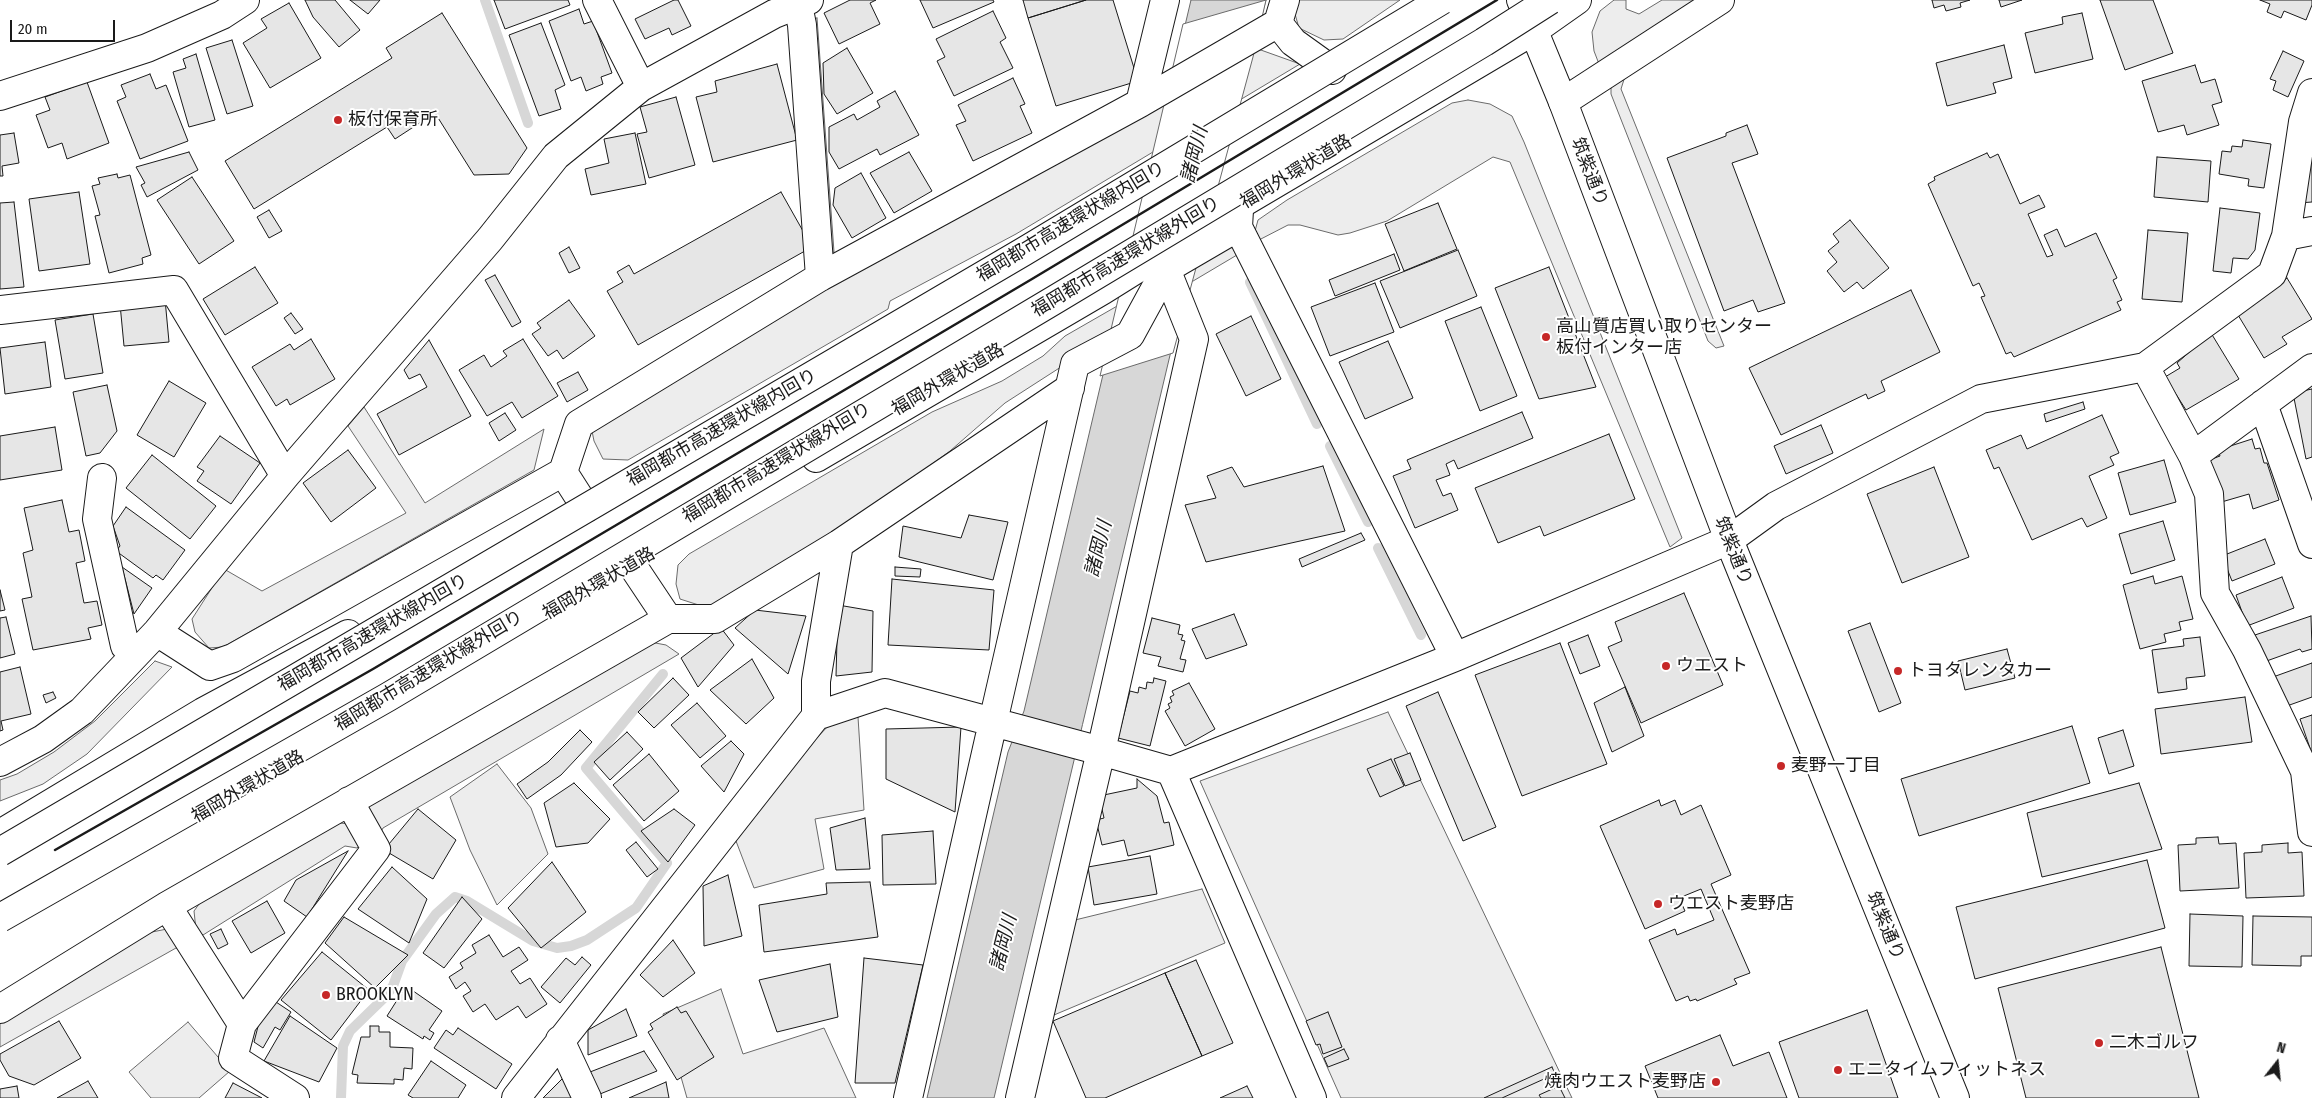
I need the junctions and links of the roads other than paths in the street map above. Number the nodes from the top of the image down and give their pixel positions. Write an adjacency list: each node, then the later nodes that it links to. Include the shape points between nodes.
1 (245, 0): 16 (main road, via 222,16 147,48)
2 (598, 0): 14 (main road)
3 (1164, 0): 18 (main road)
4 (1435, 0): 13 (main road)
5 (1442, 0): 50 (main road, 福岡都市高速環状線内回り, bridge, via 1023,252)
6 (1521, 0): 12 (main road, 筑紫通り)
7 (1550, 0): 52 (main road, 福岡都市高速環状線外回り, bridge, via 388,696)
8 (1577, 0): 12 (main road, 福岡外環状道路)
9 (1720, 0): 17 (main road)
10 (801, 2): 14 (main road); 23 (main road)
11 (1281, 11): 13 (main road, via 1293,42); 18 (main road)
12 (1533, 31): 17 (main road, 筑紫通り); 19 (main road, 福岡外環状道路)
13 (1332, 70): 33 (main road, via 1079,214 871,342)
14 (640, 87): 31 (main road, via 556,156 490,239)
15 (2312, 93): 21 (main road, via 2303,122)
16 (0, 96)
17 (1563, 102): 34 (main road, 筑紫通り)
18 (1140, 103): 23 (main road)
19 (1238, 216): 22 (main road); 37 (main road, 福岡外環状道路, via 1103,290); 41 (main road)
20 (2312, 231): 21 (main road)
21 (2286, 236): 25 (main road, via 2272,274)
22 (1166, 269): 27 (main road, via 1130,335 1075,364); 44 (main road, via 1194,339)
23 (820, 277): 30 (main road, via 580,424)
24 (0, 310): 31 (main road, via 174,290)
25 (2145, 367): 29 (main road); 34 (main road, via 1981,399 1776,506)
26 (2312, 368): 28 (main road)
27 (1070, 388): 35 (main road); 43 (main road)
28 (2263, 404): 29 (main road); 36 (main road)
29 (2193, 456): 48 (main road, via 2209,494 2215,593 2247,650 2305,771)
30 (563, 472): 33 (main road); 39 (main road, via 233,658 210,666)
31 (285, 476): 39 (main road)
32 (102, 478): 40 (main road, via 97,519 125,646)
33 (586, 508): 49 (main road, via 203,712)
34 (1728, 540): 41 (main road); 63 (main road, 筑紫通り)
35 (839, 544): 38 (main road, via 715,619); 42 (main road, via 816,681)
36 (2312, 544)
37 (632, 565): 38 (main road); 53 (main road, 福岡外環状道路)
38 (668, 619): 47 (main road)
39 (157, 632): 40 (main road)
40 (135, 655): 45 (main road, via 82,711 43,739)
41 (1455, 657): 46 (main road)
42 (816, 716): 43 (main road, via 885,693); 56 (main road)
43 (993, 722): 44 (main road); 60 (main road)
44 (1101, 751): 46 (main road); 61 (main road)
45 (0, 762)
46 (1171, 770): 62 (main road)
47 (350, 801): 51 (main road); 55 (main road, via 376,849)
48 (2312, 832)
49 (0, 834)
50 (0, 852)
51 (167, 906): 54 (main road); 55 (main road)
52 (0, 918)
53 (0, 928)
54 (0, 1009)
55 (242, 1024): 57 (main road, via 234,1058)
56 (560, 1040): 58 (main road); 59 (main road)
57 (295, 1098)
58 (516, 1098)
59 (587, 1098)
60 (908, 1098)
61 (1020, 1098)
62 (1312, 1098)
63 (1955, 1098)

